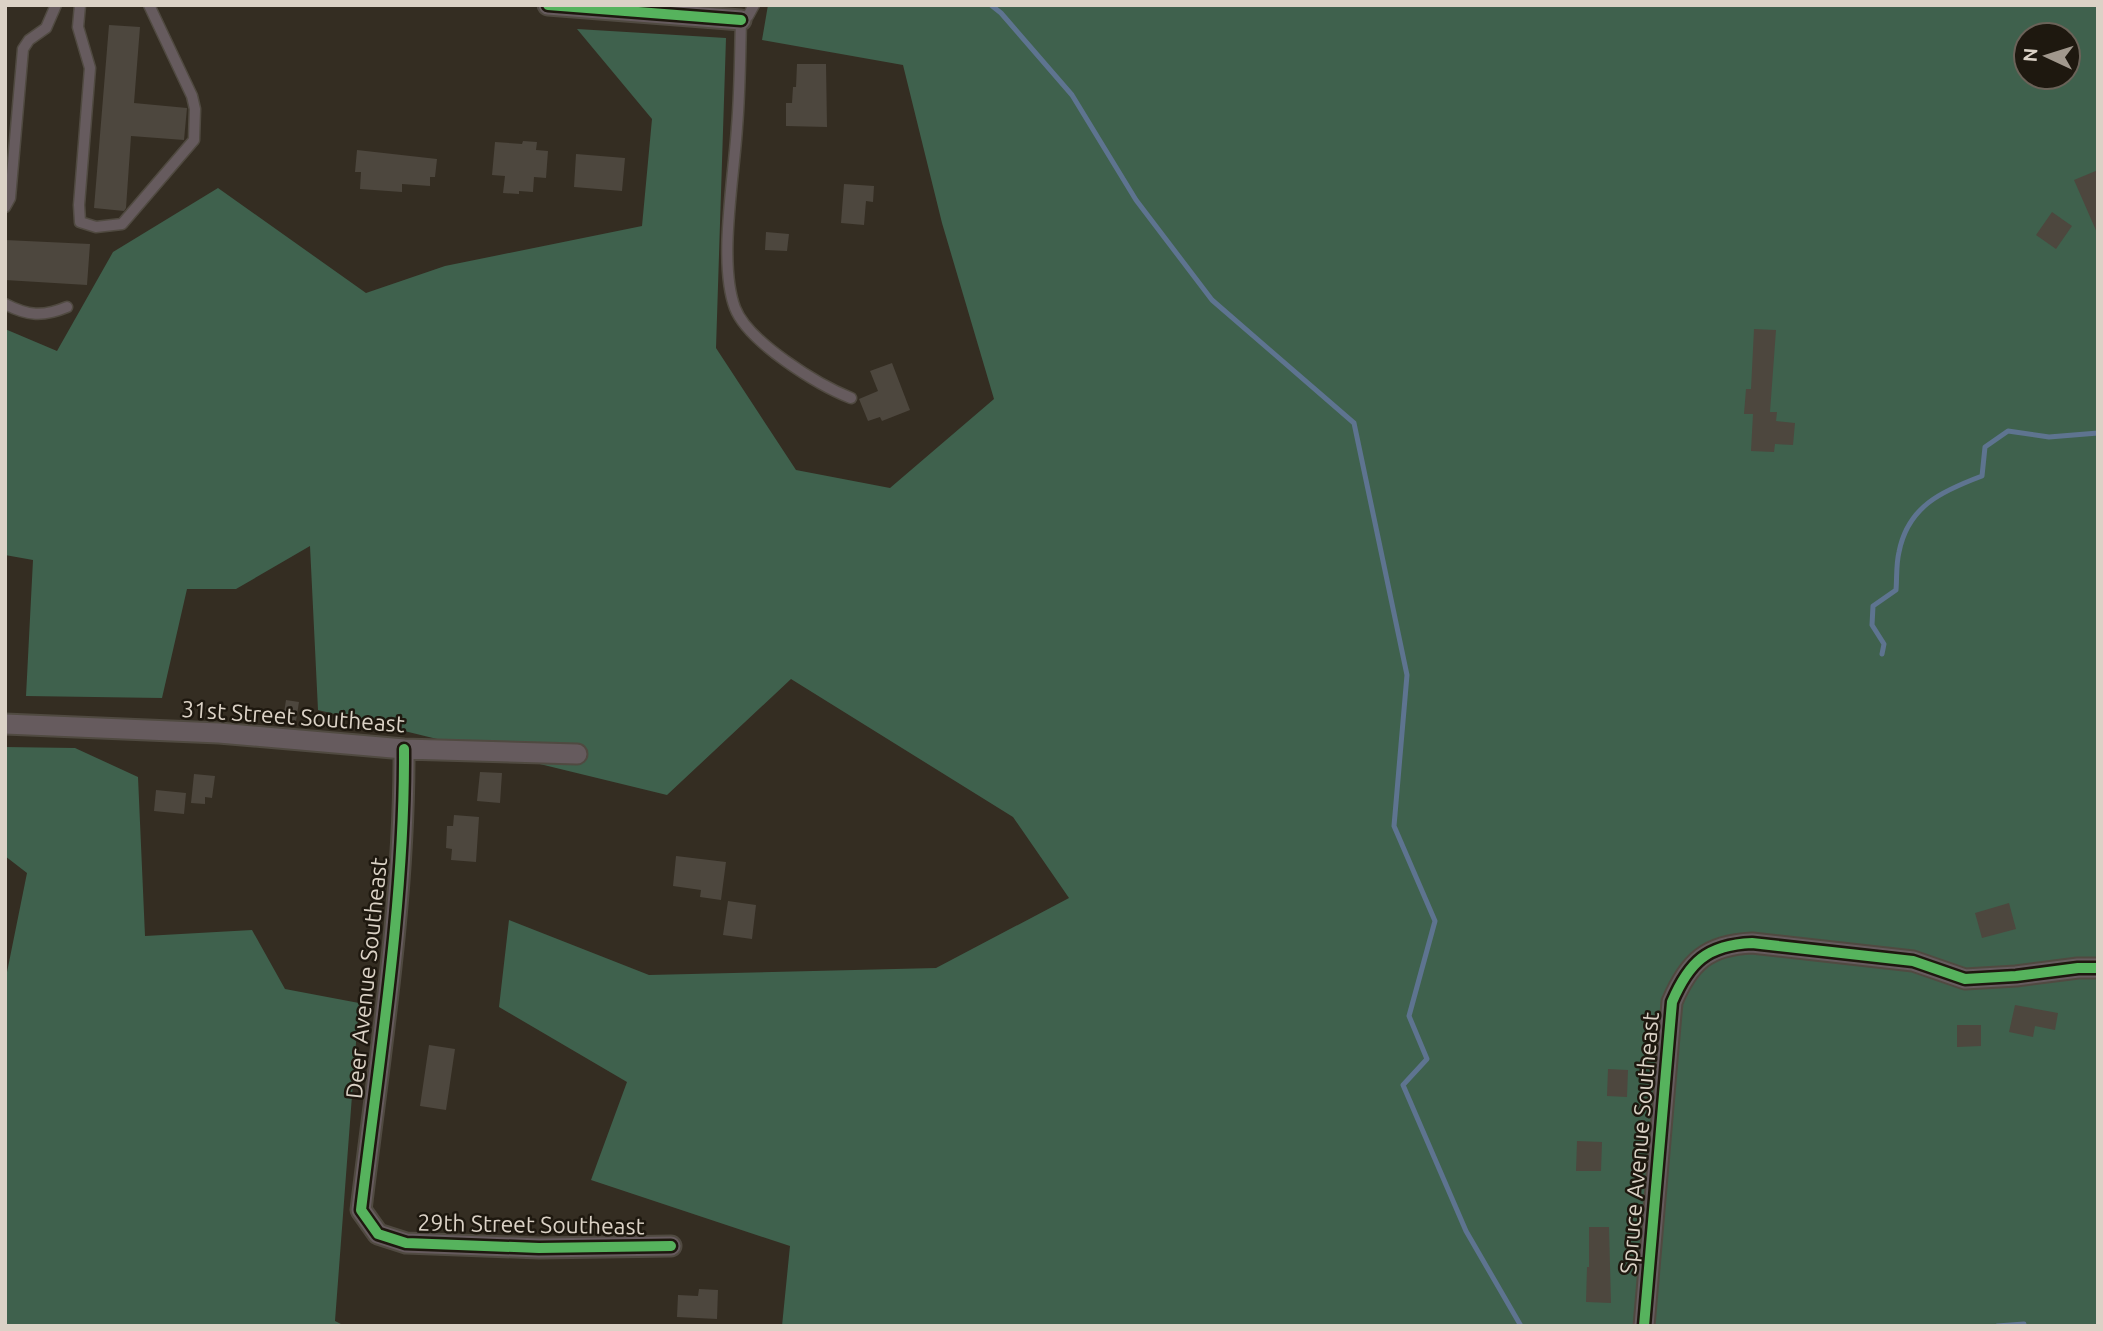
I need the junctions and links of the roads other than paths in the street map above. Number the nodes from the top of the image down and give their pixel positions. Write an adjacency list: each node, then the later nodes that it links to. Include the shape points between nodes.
1 (55, 5): 6 (lane, via 46,28 23,49 10,198)
2 (80, 5): 3 (lane, via 78,27 90,68 80,222 96,227 122,224 194,140 192,96)
3 (149, 5)
4 (548, 5): 5 (street)
5 (747, 12): 9 (lane, via 727,281 736,311 755,337 828,389)
6 (5, 207)
7 (5, 304): 8 (lane, via 36,316)
8 (67, 307)
9 (851, 398)
10 (5, 724): 11 (street, 31st Street Southeast, via 219,733)
11 (404, 749): 12 (street, 31st Street Southeast); 14 (street, Deer Avenue Southeast, via 394,925)
12 (577, 754)
13 (2098, 968): 16 (street, Spruce Avenue Southeast, via 1965,979 1913,961 1752,943 1728,944 1692,965 1672,1002)
14 (362, 1210): 15 (street, 29th Street Southeast, via 378,1234 406,1243)
15 (671, 1246)
16 (1644, 1326)

